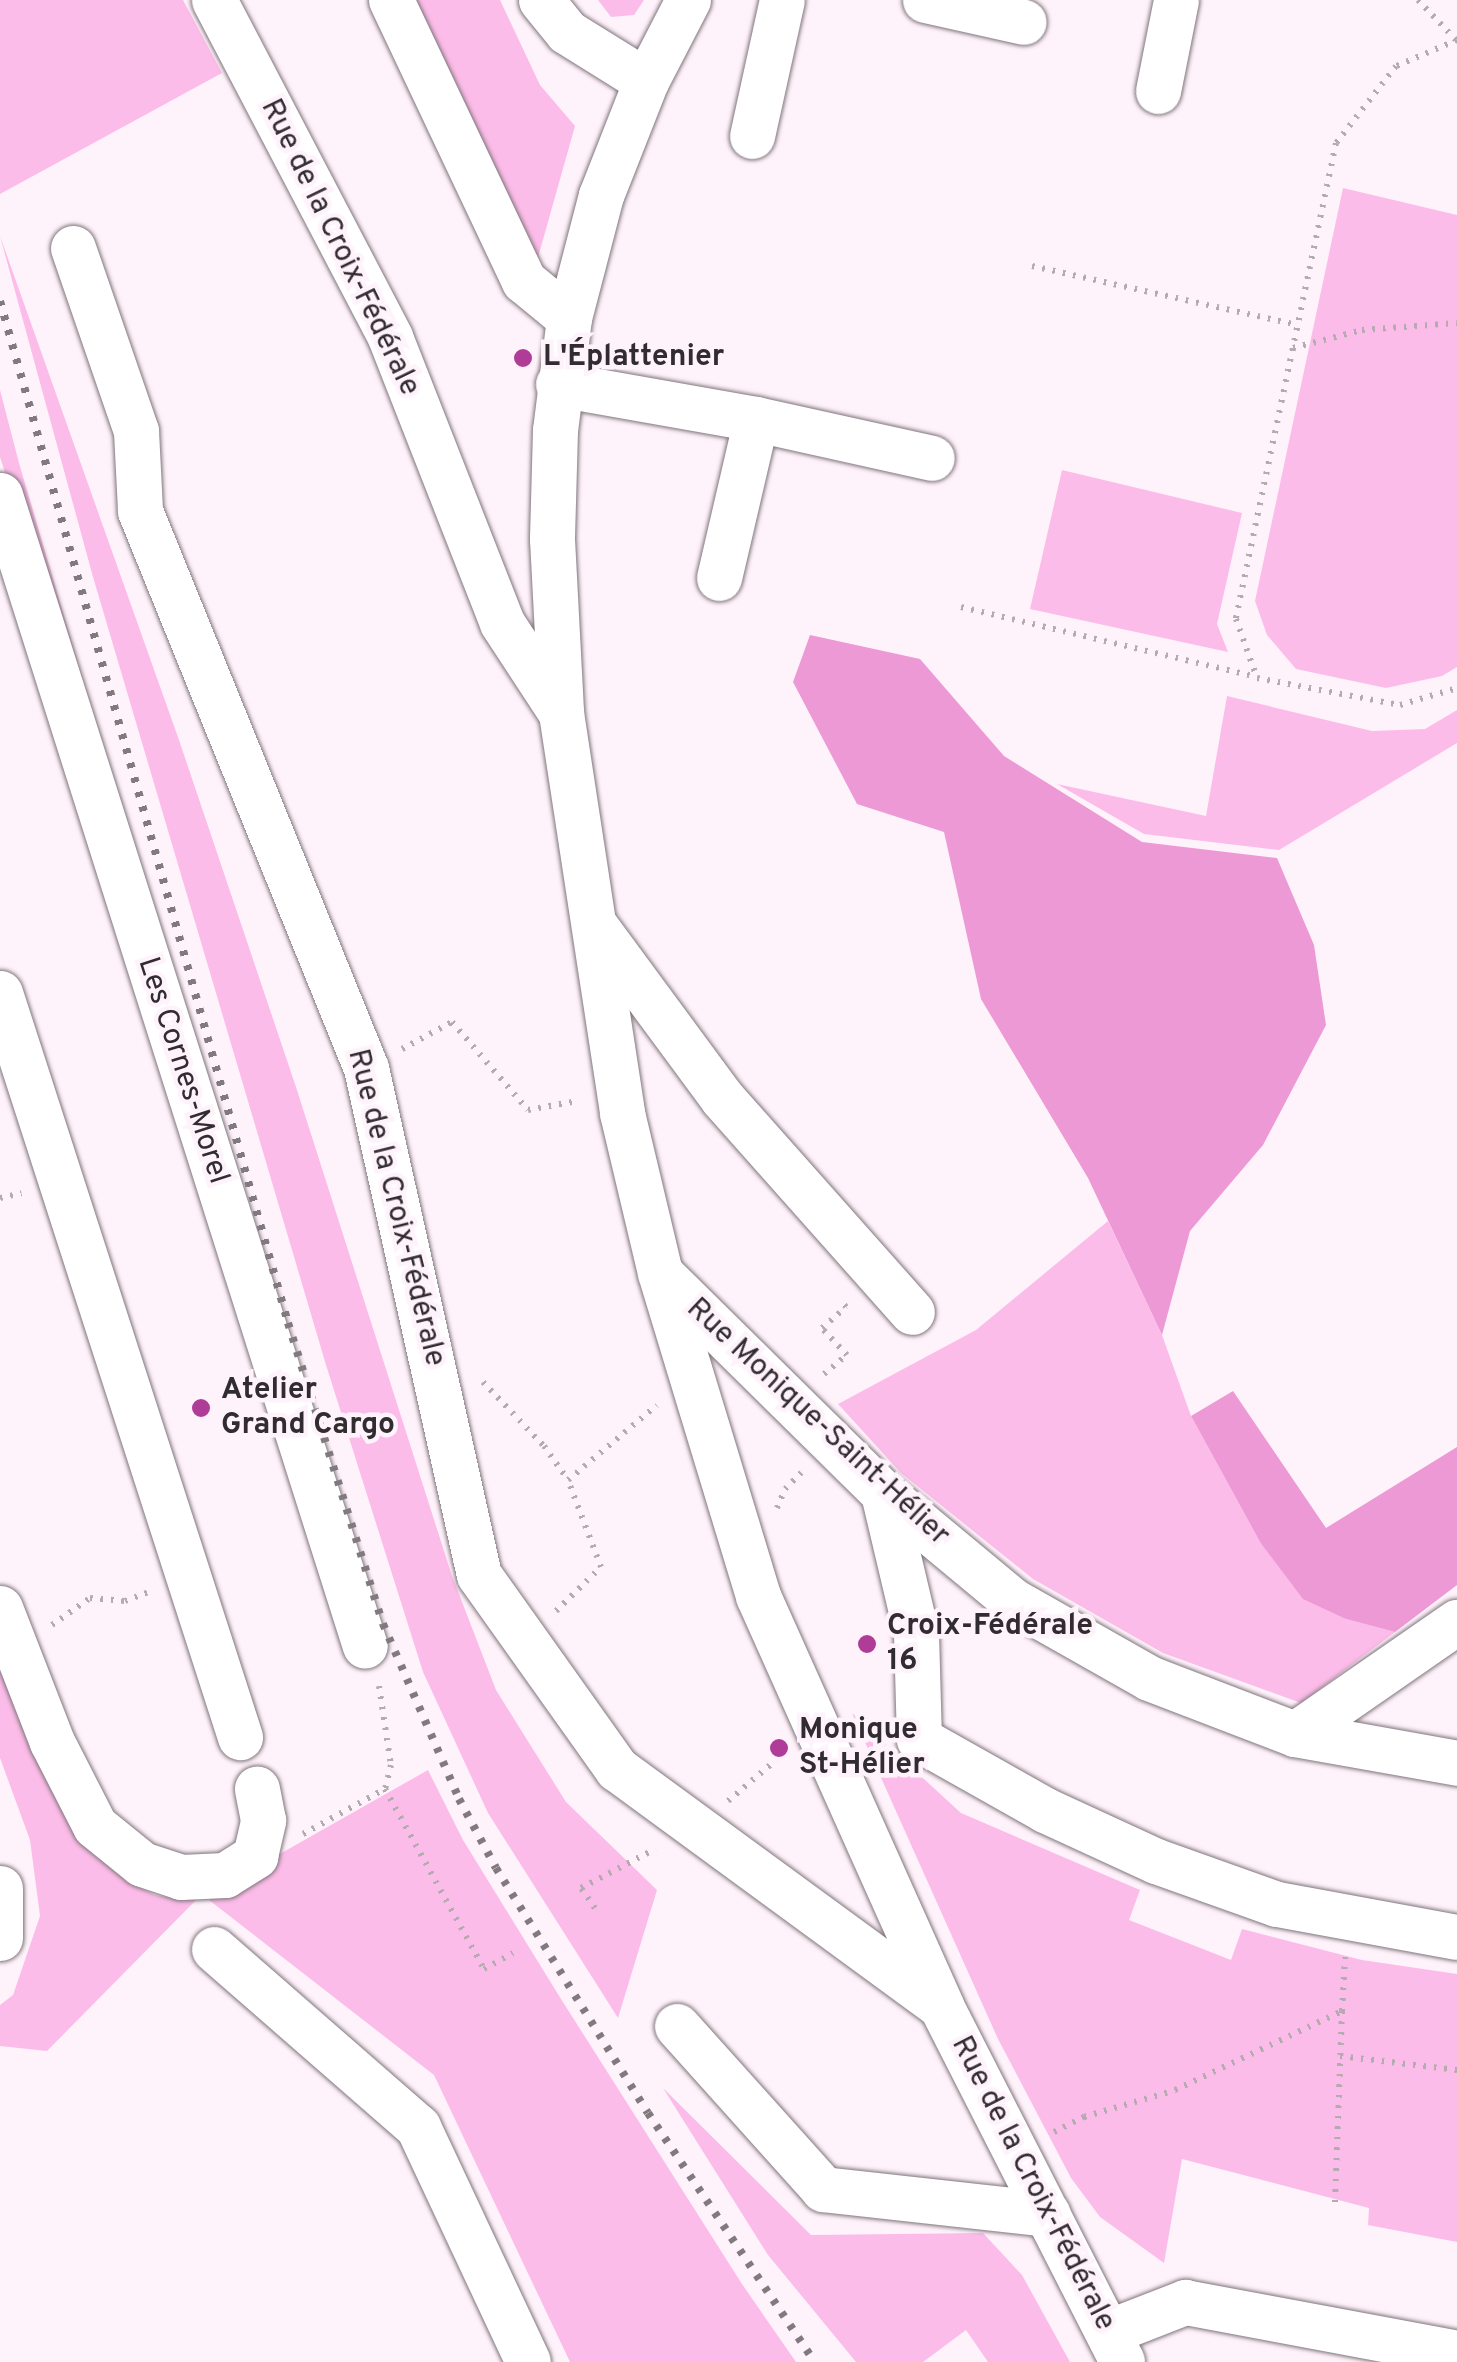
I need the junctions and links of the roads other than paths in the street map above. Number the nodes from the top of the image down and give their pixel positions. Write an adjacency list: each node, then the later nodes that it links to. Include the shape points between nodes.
1 (214, 0): 19 (street, Rue de la Croix-Fédérale, via 390,337 502,623)
2 (391, 0): 13 (street, via 524,281)
3 (541, 0): 9 (street, via 567,32)
4 (688, 0): 9 (street, Rue de la Croix-Fédérale)
5 (782, 0): 11 (street)
6 (925, 0): 8 (street)
7 (1176, 0): 10 (street)
8 (1024, 22)
9 (646, 81): 13 (street, Rue de la Croix-Fédérale, via 601,195)
10 (1158, 91)
11 (752, 136)
12 (73, 248): 36 (street, Rue de la Croix-Fédérale, via 136,431 140,511 366,1068 479,1575 617,1769)
13 (569, 318): 14 (street, Rue de la Croix-Fédérale)
14 (558, 384): 15 (street); 19 (street, Rue de la Croix-Fédérale, via 552,539)
15 (756, 418): 16 (street); 18 (street)
16 (932, 458)
17 (0, 495): 27 (street, Les Cornes-Morel)
18 (720, 578)
19 (561, 713): 20 (street, Rue de la Croix-Fédérale)
20 (592, 921): 22 (street, Rue de la Croix-Fédérale, via 622,1114); 23 (street, via 722,1098)
21 (0, 993): 29 (street)
22 (660, 1273): 24 (street, Rue Monique-Saint-Hélier); 36 (street, Rue de la Croix-Fédérale, via 758,1596)
23 (912, 1312)
24 (883, 1493): 28 (street, Rue Monique-Saint-Hélier, via 1013,1601 1149,1678); 34 (street, via 916,1633 919,1739 1156,1862 1277,1904)
25 (0, 1608): 31 (street, via 52,1742 95,1826 142,1864 181,1876 225,1875 255,1856 263,1820)
26 (1457, 1622): 28 (street)
27 (365, 1646)
28 (1295, 1734): 30 (street, Rue Monique-Saint-Hélier)
29 (240, 1737)
30 (1457, 1763)
31 (256, 1789)
32 (0, 1888): 33 (street)
33 (0, 1938)
34 (1457, 1938)
35 (214, 1949): 41 (street, via 418,2128)
36 (941, 2006): 38 (street, Rue de la Croix-Fédérale)
37 (677, 2026): 38 (street, via 823,2189)
38 (1048, 2214): 39 (street, Rue de la Croix-Fédérale)
39 (1115, 2347): 40 (street, via 1185,2302)
40 (1457, 2353)
41 (528, 2362)

